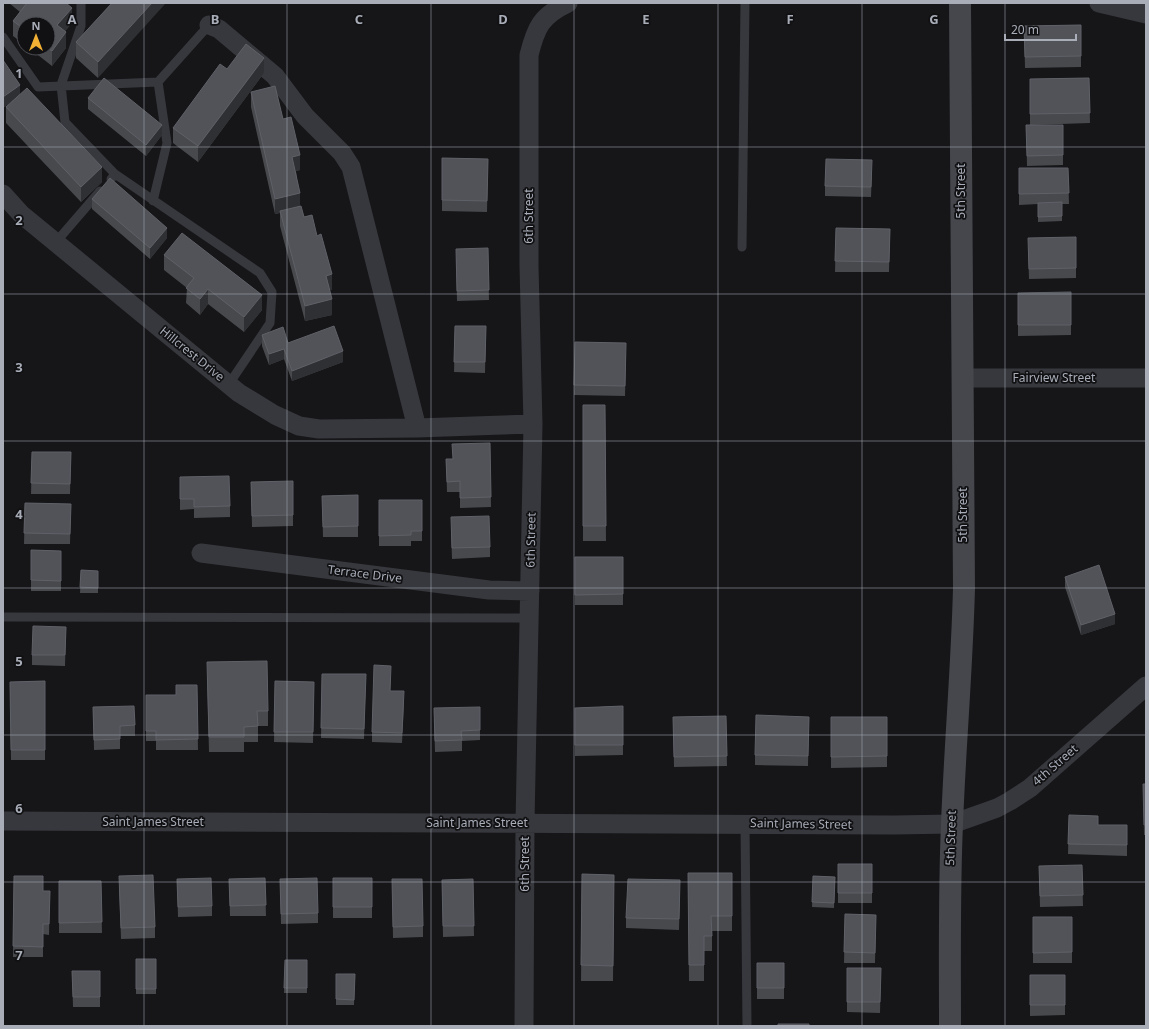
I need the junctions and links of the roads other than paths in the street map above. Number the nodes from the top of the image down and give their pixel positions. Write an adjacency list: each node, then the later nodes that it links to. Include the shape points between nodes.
1 (81, 3): 10 (lane, via 81,26)
2 (568, 3): 19 (street, 6th Street, via 554,10 538,25 529,55 529,266)
3 (745, 3): 15 (lane)
4 (960, 3): 16 (main road, 5th Street)
5 (1099, 3): 6 (street)
6 (1146, 14)
7 (209, 25): 9 (lane); 20 (street, via 219,29 275,76 305,116 342,153 351,167)
8 (3, 37): 10 (lane, via 38,87)
9 (158, 82): 10 (lane); 13 (lane, via 167,143)
10 (61, 85): 11 (lane, via 65,122)
11 (115, 174): 13 (lane); 14 (lane)
12 (3, 194): 14 (street, Hillcrest Drive, via 21,214)
13 (153, 200): 18 (lane, via 260,274 272,292 270,323)
14 (56, 242): 18 (street, Hillcrest Drive)
15 (742, 247)
16 (962, 378): 17 (street, Fairview Street); 29 (main road, 5th Street, via 964,588)
17 (1146, 378)
18 (229, 384): 20 (street, Hillcrest Drive, via 275,415 299,426 319,429)
19 (533, 424): 20 (street, Hillcrest Drive); 22 (street, 6th Street)
20 (417, 428)
21 (201, 553): 22 (street, Terrace Drive, via 450,586)
22 (530, 591): 24 (street, 6th Street)
23 (3, 617): 24 (lane)
24 (529, 618): 27 (street, 6th Street)
25 (1146, 686): 29 (street, 4th Street, via 1030,788 997,808)
26 (3, 822): 27 (street, Saint James Street)
27 (525, 823): 28 (street, Saint James Street); 30 (street, 6th Street)
28 (745, 824): 29 (street, Saint James Street); 31 (lane)
29 (952, 824): 32 (main road, 5th Street)
30 (524, 1026)
31 (747, 1026)
32 (950, 1026)

